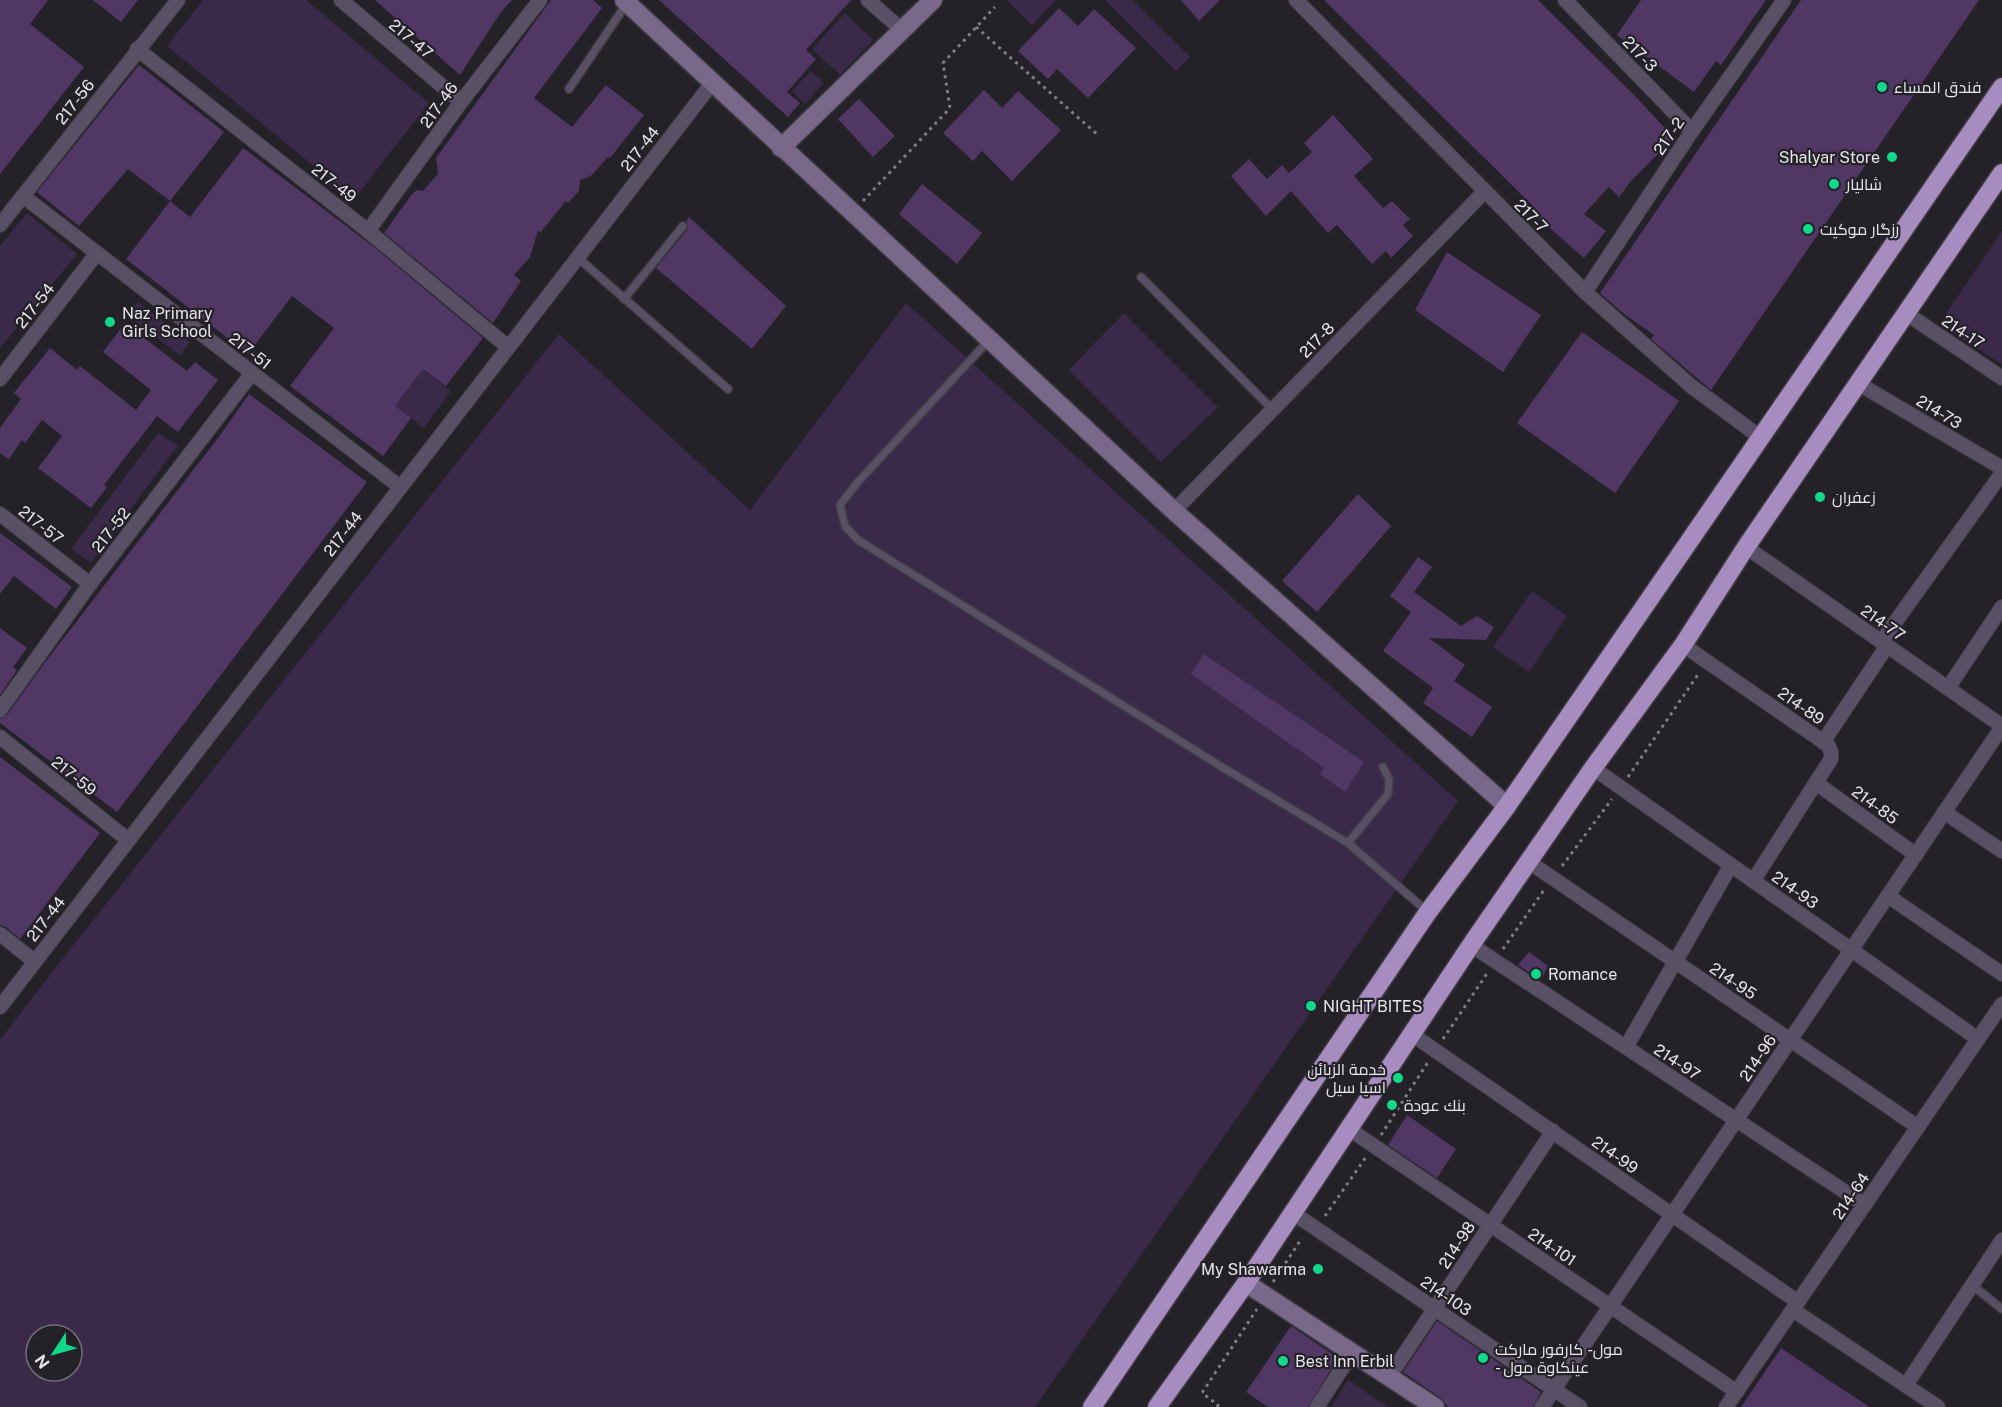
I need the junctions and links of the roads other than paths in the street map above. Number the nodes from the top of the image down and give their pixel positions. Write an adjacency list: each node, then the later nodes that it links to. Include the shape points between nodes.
1 (178, 0): 11 (street, 217-56)
2 (341, 0): 15 (street, 217-47)
3 (540, 0): 15 (street, 217-46)
4 (868, 0): 10 (street)
5 (933, 0): 10 (street)
6 (1296, 0): 19 (street, 217-7)
7 (1565, 0): 16 (street, 217-3)
8 (1784, 0): 16 (street, 217-2)
9 (625, 1): 12 (street); 14 (lane)
10 (902, 30): 17 (street)
11 (137, 49): 20 (street, 217-56); 23 (street, 217-49)
12 (712, 82): 17 (street); 25 (street, 217-44)
13 (2002, 87): 38 (highway)
14 (569, 89)
15 (461, 102): 23 (street, 217-46)
16 (1692, 131): 27 (street, 217-2)
17 (782, 148): 30 (street)
18 (2002, 173): 29 (highway)
19 (1484, 192): 27 (street, 217-7); 37 (street, 217-8)
20 (23, 196): 21 (street, 217-56); 24 (street, 217-51)
21 (0, 225)
22 (683, 226): 28 (lane)
23 (368, 231): 31 (street, 217-49)
24 (97, 253): 32 (street, 217-51); 34 (street, 217-54)
25 (577, 257): 28 (lane); 31 (street, 217-44)
26 (1141, 276): 37 (lane)
27 (1585, 292): 38 (street, 217-7, via 1691,386)
28 (624, 299): 36 (lane)
29 (1907, 314): 33 (street, 214-17); 35 (highway)
30 (989, 340): 41 (street); 59 (lane, via 857,483 840,505 845,526 858,540)
31 (508, 347): 40 (street, 217-44)
32 (252, 373): 40 (street, 217-51); 44 (street, 217-52)
33 (2002, 378)
34 (0, 379)
35 (1859, 384): 39 (street, 214-73); 43 (highway)
36 (728, 389)
37 (1272, 409): 41 (street, 217-8)
38 (1760, 437): 56 (highway)
39 (2002, 471): 46 (street)
40 (400, 487): 58 (street, 217-44)
41 (1174, 511): 56 (street)
42 (0, 514): 44 (street, 217-57)
43 (1746, 547): 46 (street, 214-77); 47 (highway)
44 (90, 584): 49 (street, 217-52)
45 (2002, 607): 48 (street)
46 (1884, 644): 48 (street, 214-77); 52 (street)
47 (1683, 645): 52 (street, 214-89); 54 (highway)
48 (1948, 688): 50 (street, 214-77)
49 (0, 710)
50 (2002, 726): 57 (street, 214-96)
51 (0, 737): 58 (street, 217-59)
52 (1823, 742): 55 (street, 214-89, via 1828,745 1831,759)
53 (1383, 767): 59 (lane, via 1389,779 1388,794)
54 (1593, 768): 62 (highway); 63 (street, 214-93)
55 (1816, 783): 61 (street, 214-85); 64 (street, 214-89)
56 (1507, 806): 66 (highway)
57 (1944, 812): 60 (street); 61 (street, 214-96)
58 (128, 840): 70 (street, 217-44)
59 (1348, 843): 66 (lane)
60 (2002, 851)
61 (1916, 855): 65 (street, 214-96)
62 (1529, 862): 68 (highway); 71 (street, 214-95)
63 (1731, 865): 64 (street, 214-93); 71 (street)
64 (1753, 881): 69 (street, 214-93)
65 (1888, 896): 69 (street, 214-96); 72 (street)
66 (1428, 912): 99 (highway)
67 (0, 934): 70 (street)
68 (1471, 945): 75 (highway); 78 (street, 214-97)
69 (1851, 950): 76 (street, 214-93); 77 (street, 214-96)
70 (34, 961): 74 (street, 217-44)
71 (1675, 962): 77 (street, 214-95); 78 (street)
72 (2002, 974)
73 (2002, 1004): 76 (street, 214-64)
74 (0, 1007)
75 (1413, 1035): 81 (highway); 82 (street, 214-99)
76 (1978, 1039): 80 (street, 214-64)
77 (1790, 1040): 79 (street, 214-96); 80 (street, 214-95)
78 (1626, 1047): 79 (street, 214-97)
79 (1736, 1120): 83 (street, 214-97); 85 (street, 214-96)
80 (1918, 1127): 83 (street, 214-64)
81 (1349, 1129): 84 (highway); 86 (street, 214-101)
82 (1552, 1131): 85 (street, 214-99); 86 (street, 214-98)
83 (1864, 1205): 91 (street, 214-64)
84 (1293, 1213): 88 (highway); 92 (street, 214-103)
85 (1672, 1214): 90 (street, 214-96); 91 (street, 214-99)
86 (1490, 1225): 90 (street, 214-101); 92 (street, 214-98)
87 (2002, 1240): 89 (street)
88 (1246, 1283): 94 (street); 100 (highway)
89 (1972, 1285): 93 (lane); 96 (street)
90 (1610, 1306): 97 (street, 214-96); 98 (street, 214-101)
91 (1796, 1306): 96 (street, 214-99); 98 (street, 214-64)
92 (1435, 1309): 95 (street, 214-98); 97 (street, 214-103)
93 (2002, 1309)
94 (1352, 1353): 95 (street); 101 (street)
95 (1389, 1377): 102 (street)
96 (1906, 1385): 106 (street, 214-99)
97 (1554, 1389): 103 (street, 214-96); 104 (street, 214-103)
98 (1737, 1392): 105 (street, 214-64)
99 (1094, 1405)
100 (1157, 1407)
101 (1317, 1407)
102 (1435, 1407)
103 (1542, 1407)
104 (1580, 1407)
105 (1726, 1407)
106 (1938, 1407)

